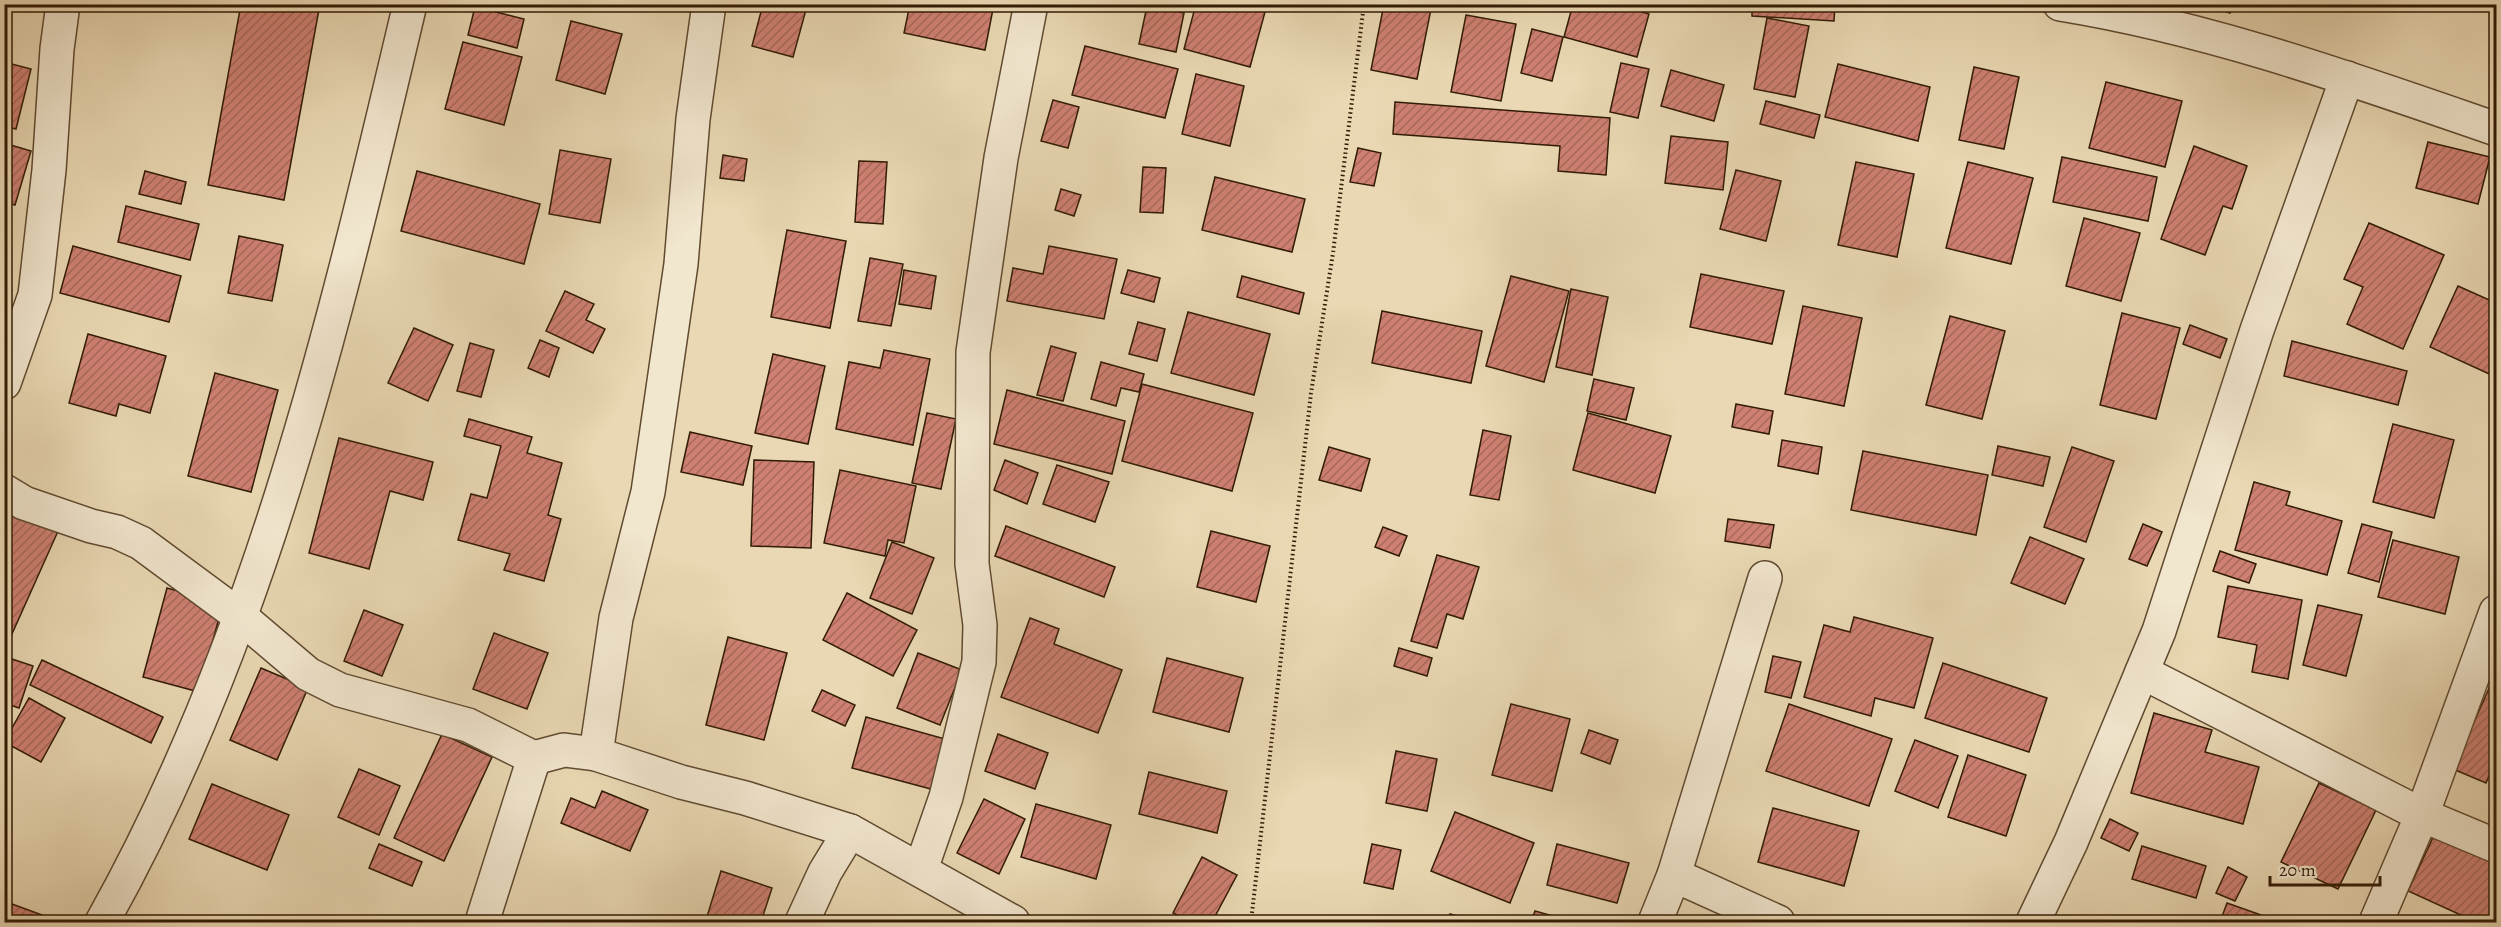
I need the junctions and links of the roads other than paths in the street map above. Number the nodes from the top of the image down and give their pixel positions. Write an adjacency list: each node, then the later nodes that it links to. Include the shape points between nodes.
1 (63, 4): 8 (street, via 35,295)
2 (410, 4): 12 (street, via 355,238 298,438)
3 (709, 4): 14 (street, via 693,119 681,264 648,492 616,618)
4 (1031, 4): 19 (street, via 1001,158 973,352 972,564 980,625 979,662 946,797)
5 (2060, 4): 6 (street, via 2244,47)
6 (2347, 78): 7 (street); 13 (street)
7 (2496, 129)
8 (4, 383)
9 (4, 491): 12 (street, via 24,503 141,543)
10 (1765, 578): 20 (street)
11 (2496, 612): 16 (street)
12 (241, 617): 15 (street, via 308,674 340,690 468,725); 21 (street, via 166,797)
13 (2142, 672): 16 (street); 27 (street)
14 (597, 754): 15 (street, via 564,750); 17 (street)
15 (534, 758): 22 (street)
16 (2422, 815): 18 (street); 28 (street)
17 (850, 831): 19 (street); 23 (street)
18 (2496, 846)
19 (921, 869): 24 (street)
20 (1674, 875): 25 (street); 26 (street)
21 (102, 922)
22 (482, 922)
23 (802, 922)
24 (1013, 922)
25 (1655, 922)
26 (1778, 922)
27 (2033, 922)
28 (2376, 922)

